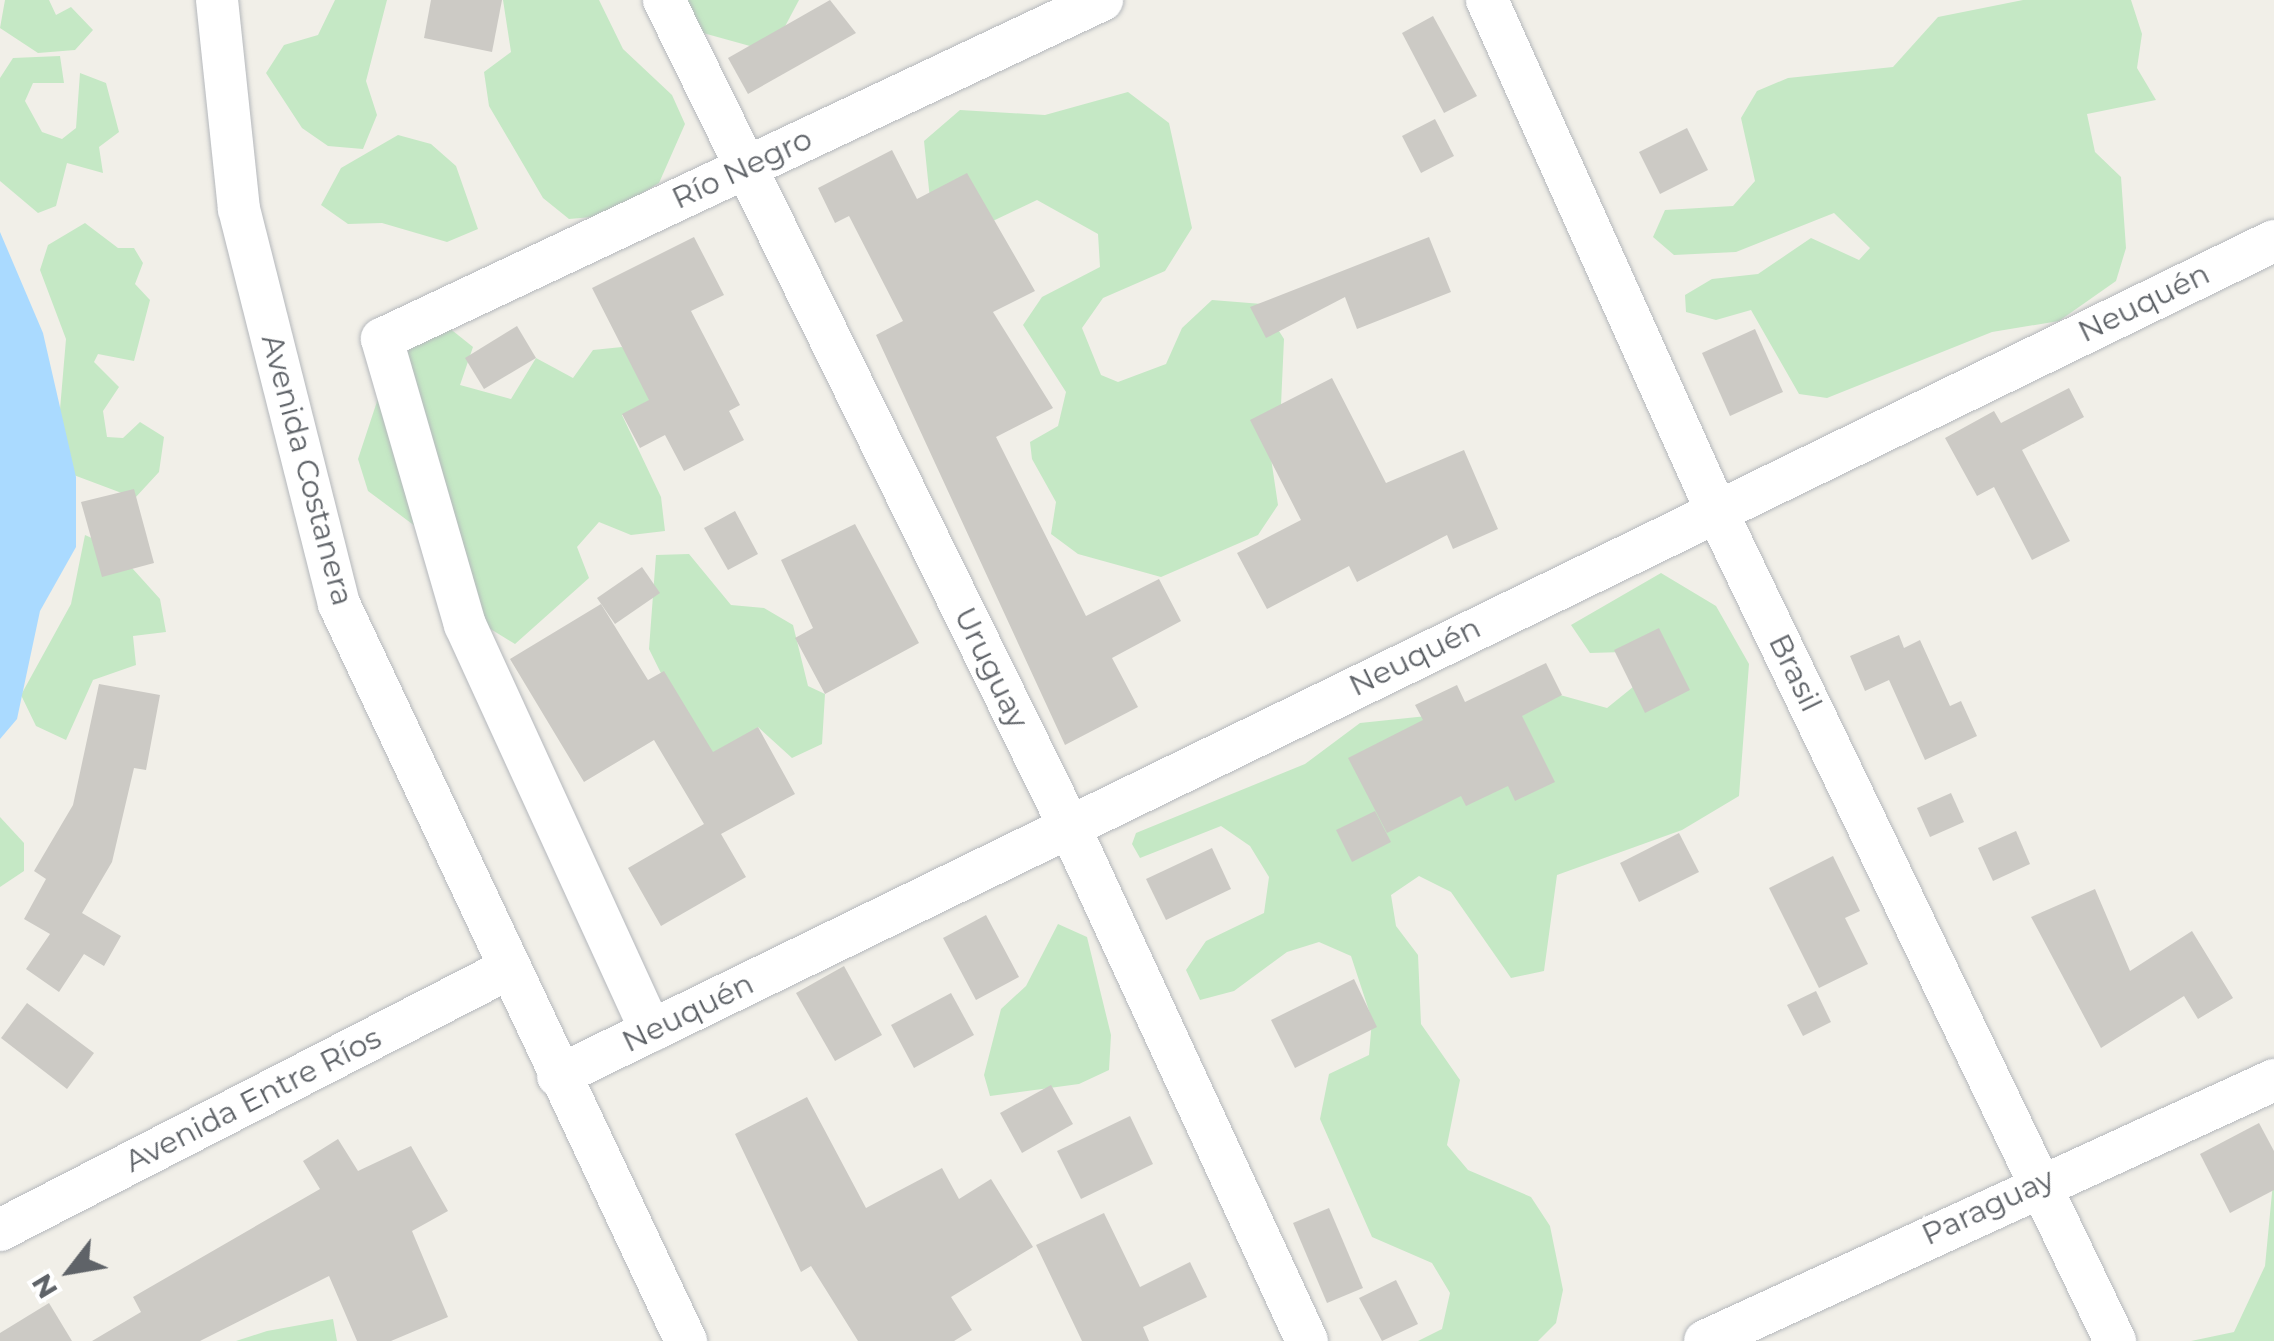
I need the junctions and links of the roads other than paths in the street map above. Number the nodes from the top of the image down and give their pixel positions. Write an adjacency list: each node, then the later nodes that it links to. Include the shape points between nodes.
1 (217, 0): 9 (street, Avenida Costanera, via 239,208 339,604)
2 (664, 0): 5 (street, Uruguay)
3 (1102, 0): 5 (street, Río Negro)
4 (1487, 0): 7 (street, Brasil)
5 (743, 169): 8 (street, Uruguay); 10 (street, Río Negro, via 382,339 465,625)
6 (2274, 241): 7 (street, Neuquén)
7 (1716, 510): 8 (street, Neuquén); 13 (street, Brasil)
8 (1069, 826): 10 (street, Neuquén); 16 (street, Uruguay)
9 (506, 970): 11 (street, Avenida Costanera); 14 (street, Avenida Entre Ríos)
10 (651, 1030): 11 (street, Neuquén)
11 (558, 1076): 15 (street, Avenida Costanera)
12 (2274, 1080): 13 (street, Paraguay)
13 (2042, 1182): 17 (street, Paraguay); 18 (street, Brasil)
14 (0, 1230)
15 (686, 1341)
16 (1307, 1341)
17 (1705, 1341)
18 (2115, 1341)

